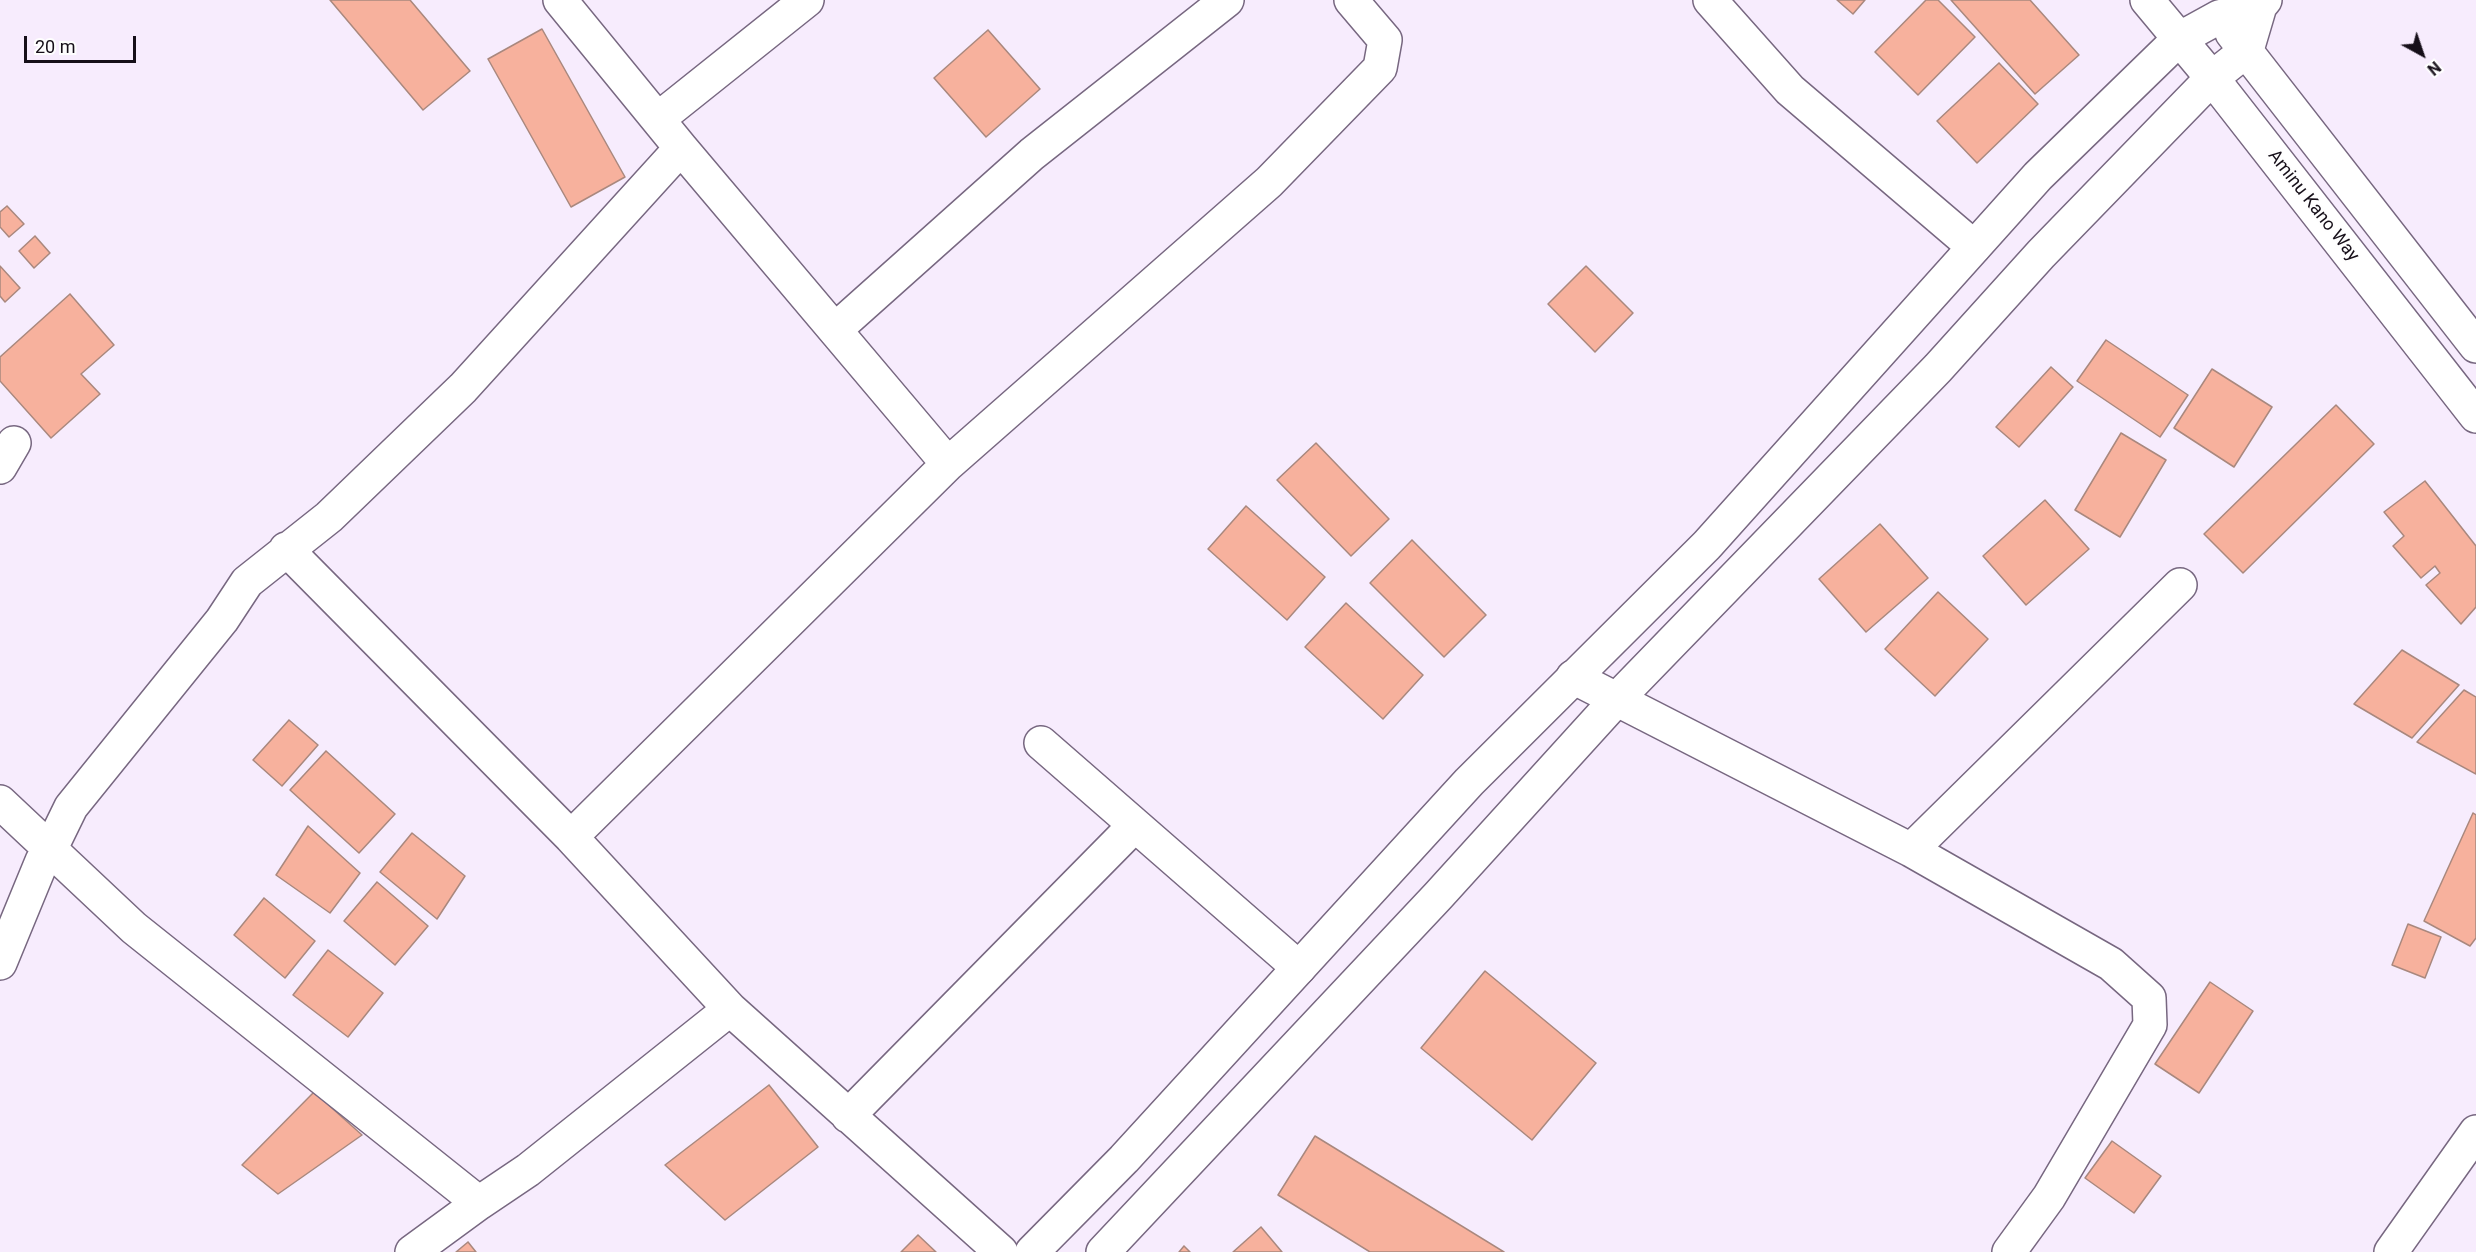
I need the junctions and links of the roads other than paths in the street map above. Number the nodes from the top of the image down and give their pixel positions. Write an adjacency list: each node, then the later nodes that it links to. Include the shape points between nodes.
1 (560, 0): 12 (street)
2 (807, 0): 12 (street)
3 (1227, 0): 15 (street, via 1032,154)
4 (1351, 0): 18 (street, via 1385,40 1380,68 1269,182)
5 (1710, 0): 14 (street, via 1791,90)
6 (2147, 0): 9 (street, Aminu Kano Way)
7 (2262, 3): 8 (street); 10 (street)
8 (2211, 8): 9 (street); 10 (street)
9 (2179, 39): 11 (street, Aminu Kano Way); 14 (street, via 2038,176)
10 (2247, 50): 11 (street); 16 (street)
11 (2212, 78): 17 (street, Aminu Kano Way); 22 (street)
12 (658, 119): 13 (street)
13 (681, 148): 15 (street); 19 (street, via 463,388 329,517)
14 (1974, 248): 21 (street, via 1707,545)
15 (836, 329): 18 (street)
16 (2476, 346)
17 (2476, 416)
18 (948, 464): 26 (street)
19 (286, 549): 26 (street); 27 (street, via 247,582 222,620 72,807)
20 (2181, 585): 28 (street)
21 (1573, 677): 22 (street); 30 (street, via 1469,782)
22 (1617, 699): 28 (street); 38 (street, via 1438,896)
23 (1041, 743): 25 (street)
24 (0, 802): 27 (street)
25 (1135, 825): 30 (street); 32 (street)
26 (571, 837): 31 (street)
27 (50, 850): 29 (street); 34 (street, via 134,928)
28 (1911, 850): 39 (street, via 2111,964 2149,998 2150,1025 2049,1197)
29 (0, 963)
30 (1299, 968): 37 (street, via 1124,1159)
31 (730, 1010): 32 (street); 34 (street, via 528,1170)
32 (848, 1116): 36 (street)
33 (2476, 1132): 40 (street)
34 (479, 1203): 35 (street)
35 (412, 1252)
36 (1001, 1252)
37 (1032, 1252)
38 (1103, 1252)
39 (2009, 1252)
40 (2391, 1252)

